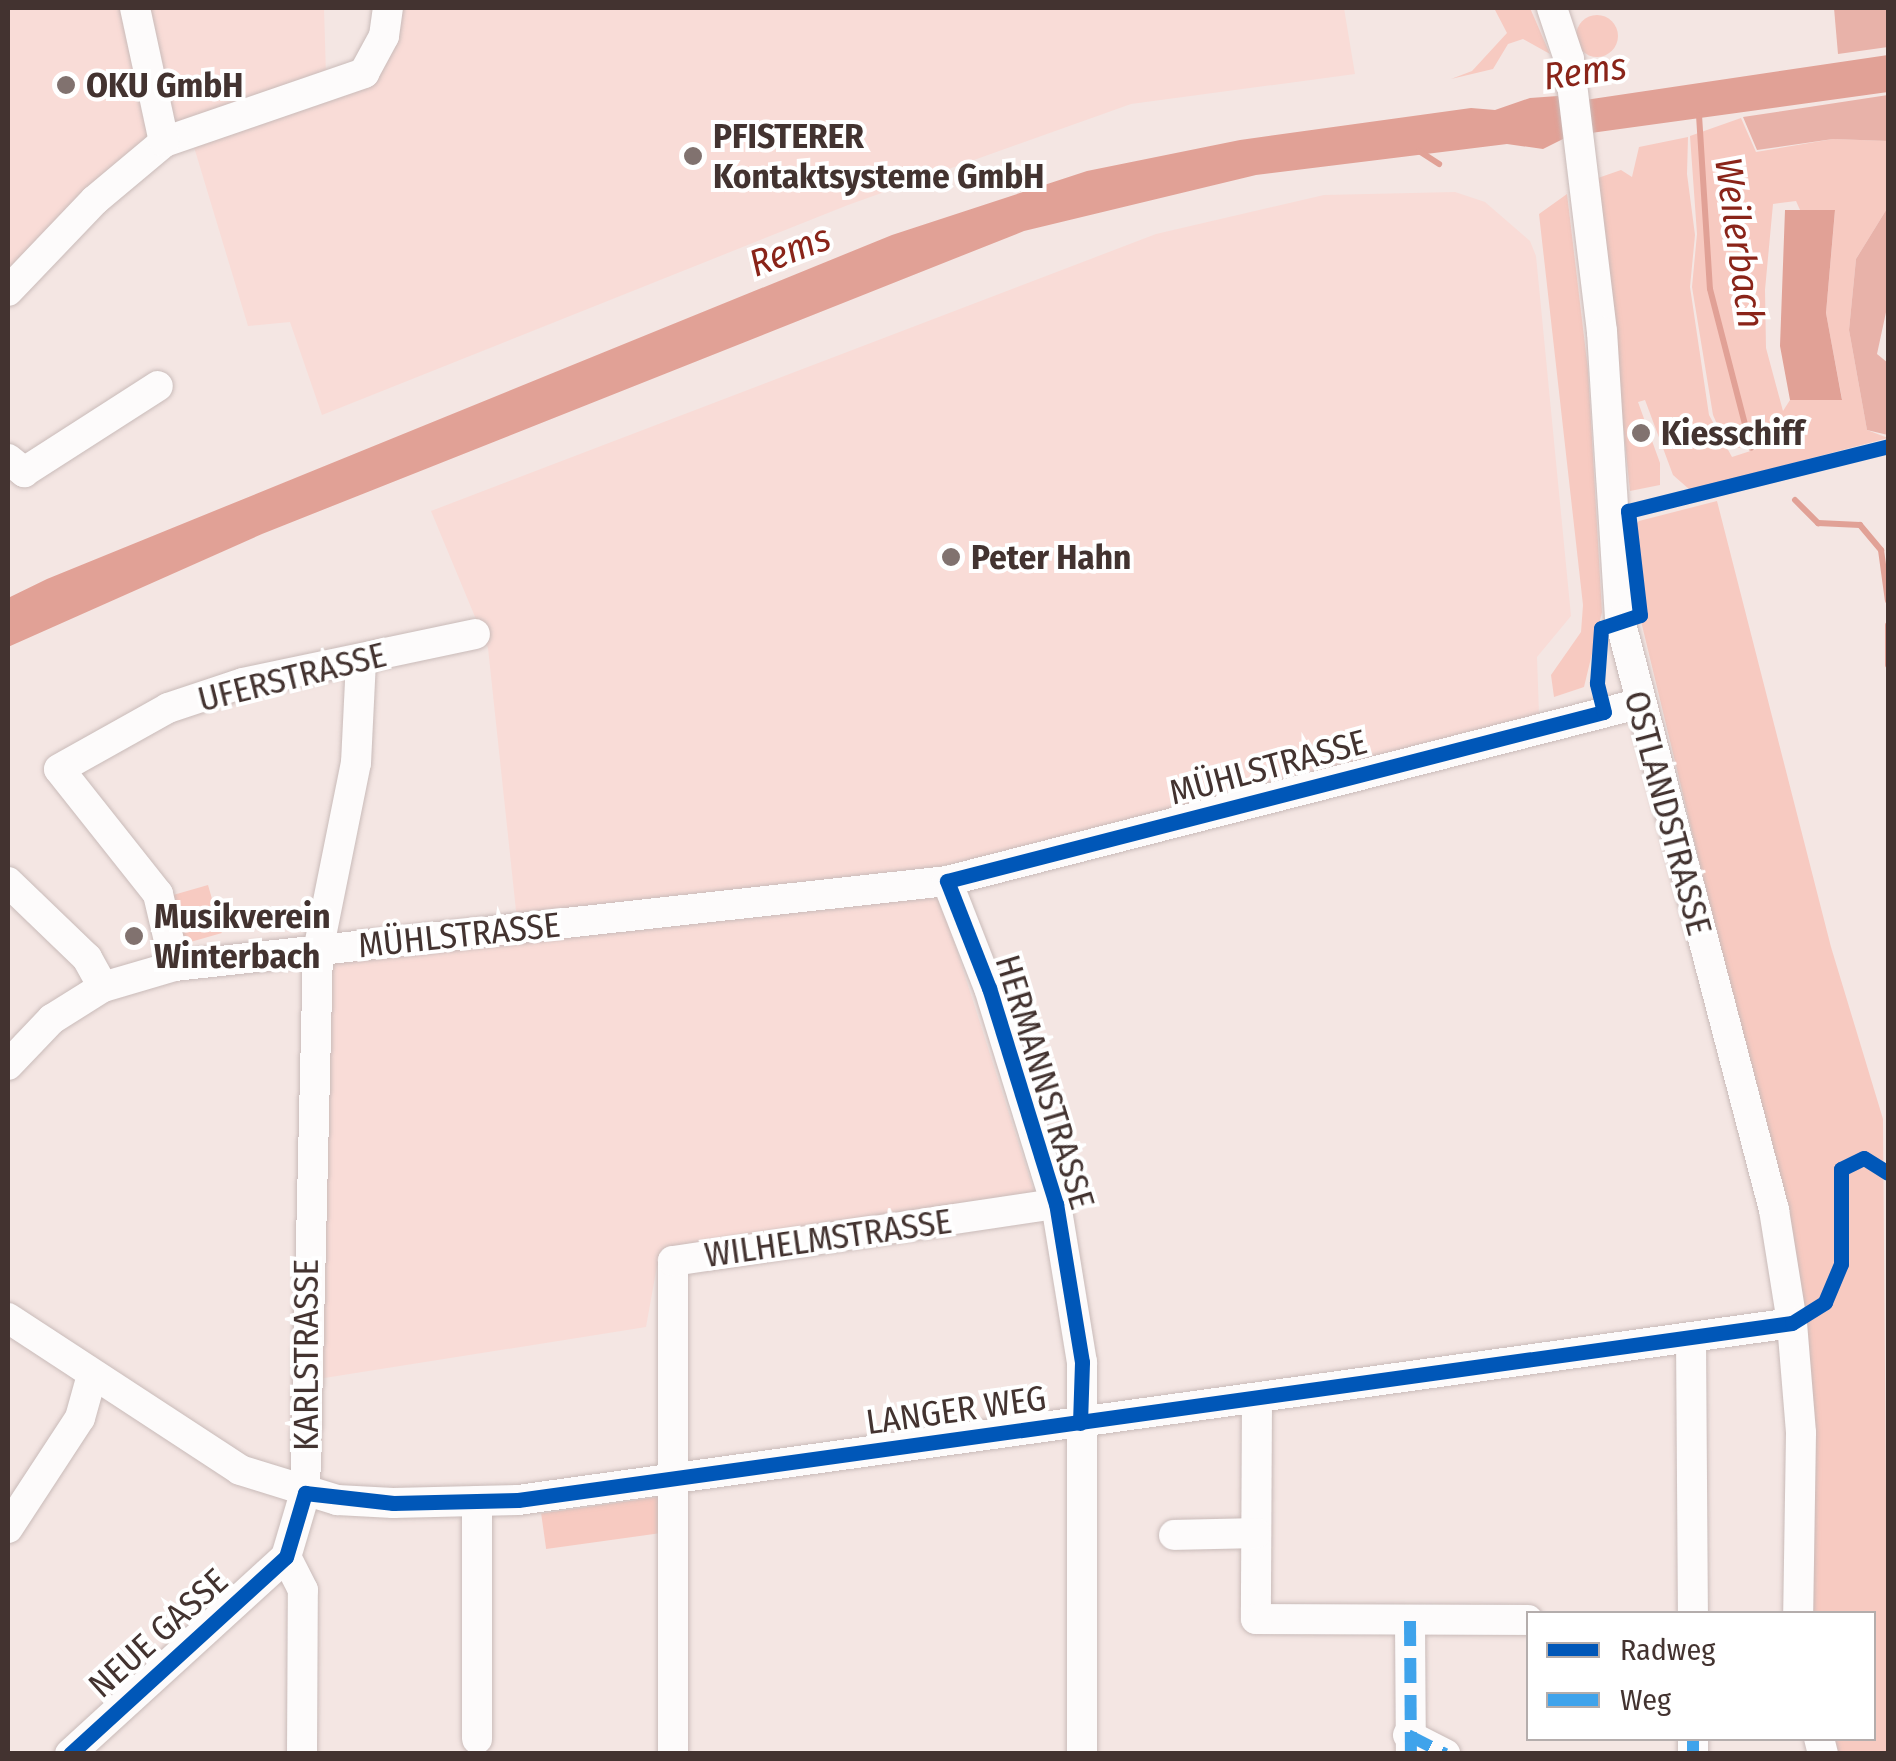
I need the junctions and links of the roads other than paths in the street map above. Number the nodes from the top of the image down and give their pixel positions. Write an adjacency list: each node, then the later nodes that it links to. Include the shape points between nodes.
1 (135, 8): 4 (street)
2 (388, 8): 4 (street, via 384,36 364,73)
3 (1552, 8): 10 (street, OSTLANDSTRASSE, via 1569,59 1584,180 1602,332 1613,565)
4 (164, 142): 5 (street, via 95,200)
5 (8, 291)
6 (158, 386): 7 (street, via 24,472)
7 (8, 459)
8 (475, 634): 9 (street, UFERSTRASSE)
9 (362, 659): 13 (street, KARLSTRASSE, via 356,763); 14 (street, UFERSTRASSE, via 243,683 168,708 59,769 158,894)
10 (1638, 704): 11 (street, MÜHLSTRASSE); 19 (street, OSTLANDSTRASSE, via 1774,1210)
11 (947, 881): 13 (street, MÜHLSTRASSE); 17 (street, HERMANNSTRASSE, via 989,988)
12 (8, 882): 15 (street, via 87,958)
13 (318, 951): 14 (street, MÜHLSTRASSE); 25 (street, KARLSTRASSE)
14 (176, 966): 15 (street, MÜHLSTRASSE)
15 (104, 987): 16 (street, MÜHLSTRASSE, via 52,1019)
16 (8, 1065)
17 (1056, 1204): 23 (street, HERMANNSTRASSE, via 1082,1362); 24 (street, WILHELMSTRASSE, via 672,1260)
18 (8, 1318): 21 (street, LANGER WEG)
19 (1792, 1323): 20 (street, LANGER WEG); 32 (street, OSTLANDSTRASSE, via 1801,1433)
20 (1692, 1337): 22 (street, LANGER WEG); 31 (street)
21 (92, 1374): 25 (street, LANGER WEG, via 240,1470); 27 (street, via 80,1418)
22 (1257, 1400): 23 (street, LANGER WEG); 28 (street)
23 (1080, 1423): 24 (street, LANGER WEG); 40 (street, HERMANNSTRASSE)
24 (672, 1478): 26 (street, LANGER WEG); 39 (street, WILHELMSTRASSE)
25 (305, 1493): 26 (street, LANGER WEG, via 393,1504); 30 (street, KARLSTRASSE)
26 (477, 1502): 35 (street)
27 (8, 1528)
28 (1256, 1533): 29 (street); 34 (street, via 1256,1619)
29 (1174, 1535)
30 (286, 1557): 37 (street, NEUE GASSE); 38 (street, via 303,1590)
31 (1693, 1611)
32 (1798, 1611)
33 (1526, 1620): 34 (street)
34 (1410, 1621): 36 (street)
35 (477, 1739)
36 (1410, 1744): 41 (street)
37 (70, 1754)
38 (302, 1754)
39 (674, 1754)
40 (1082, 1754)
41 (1445, 1754)

